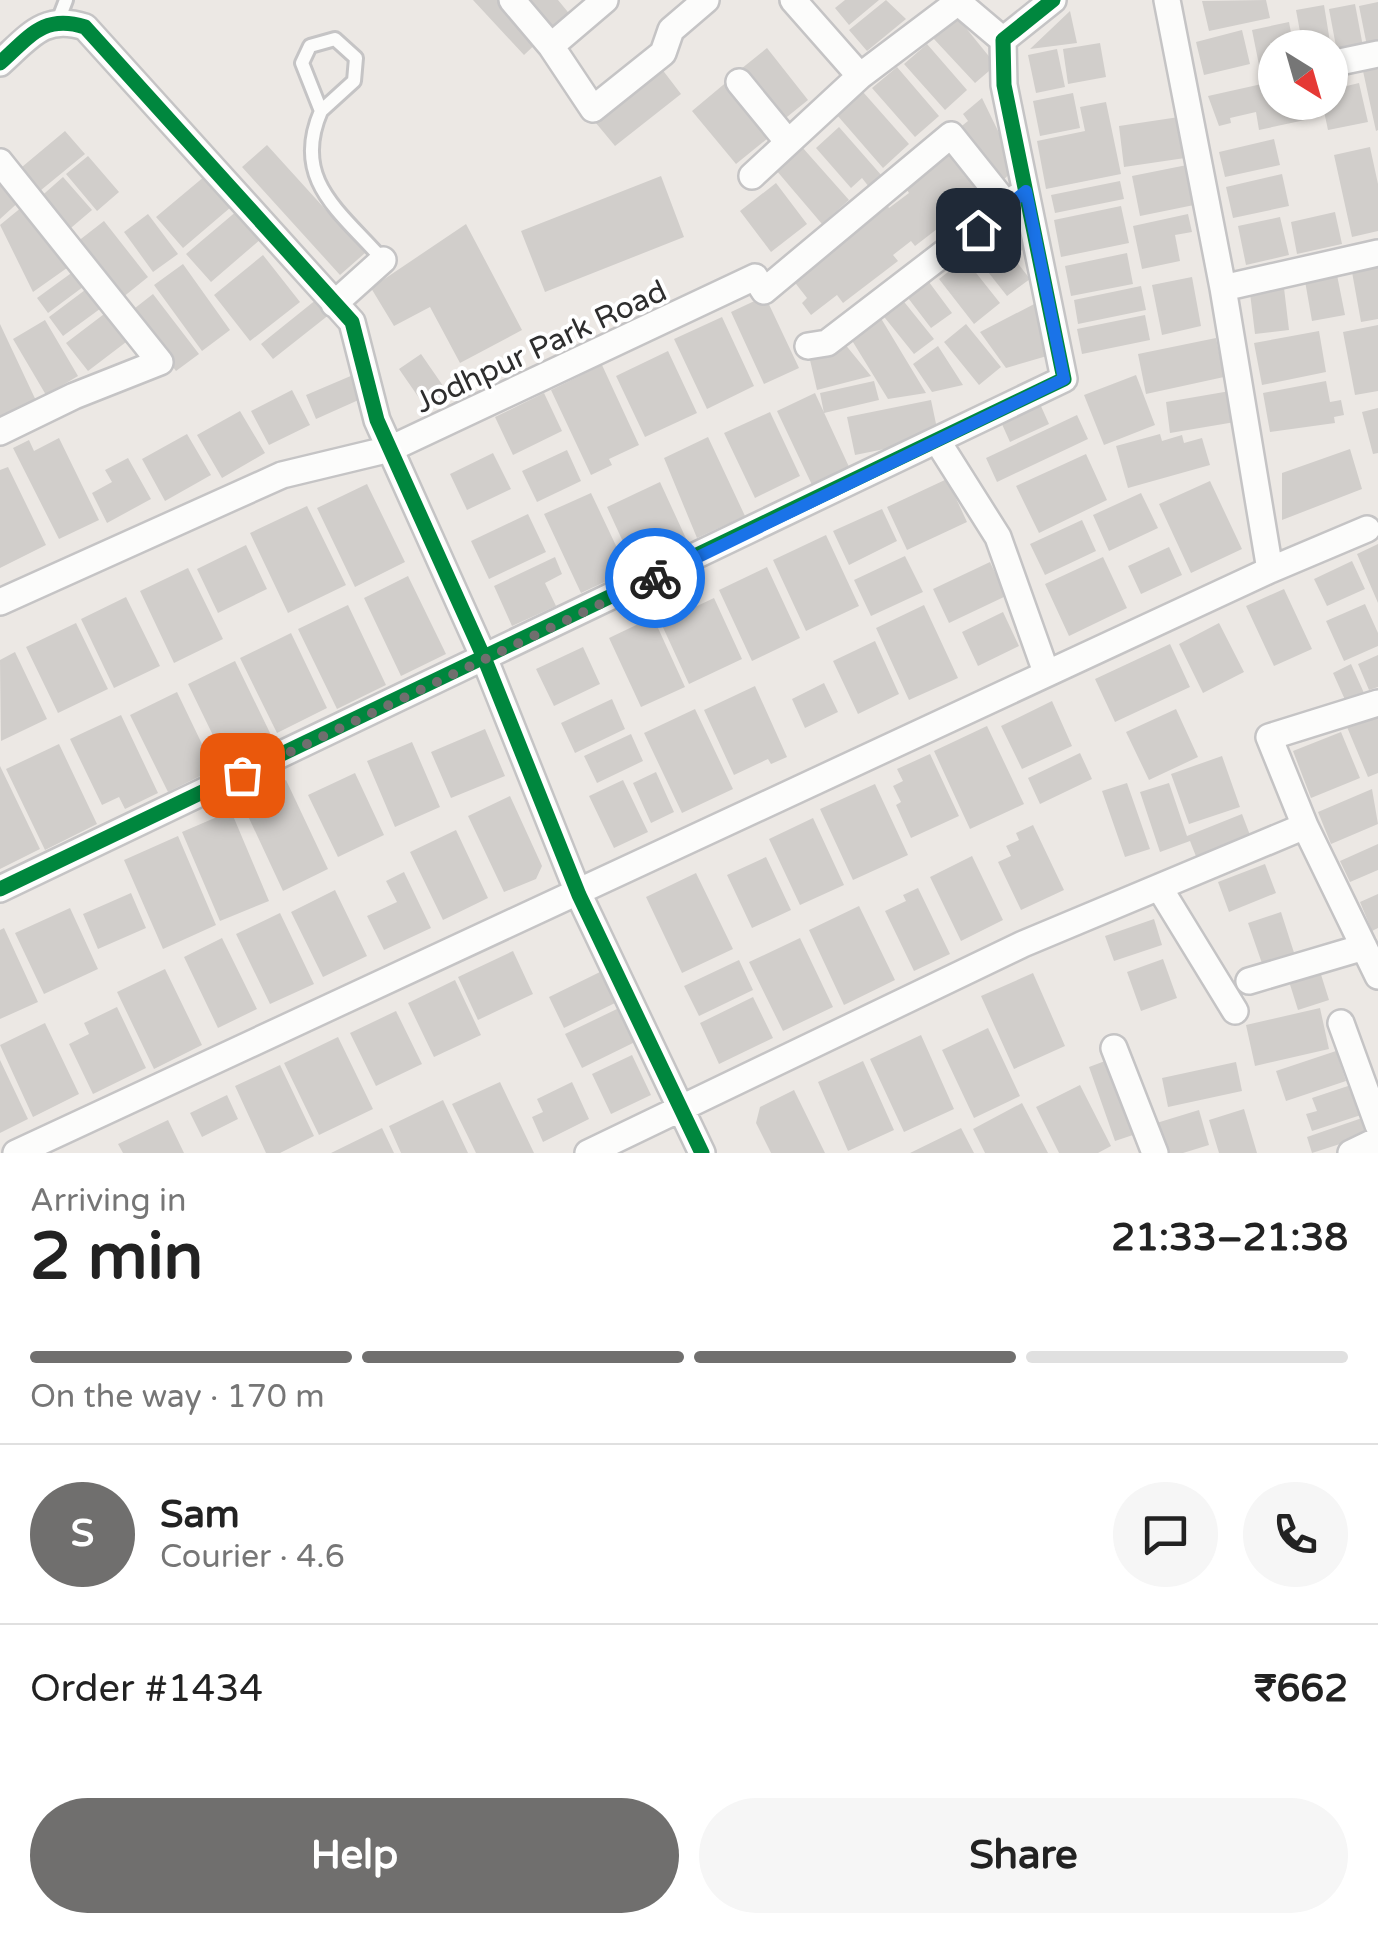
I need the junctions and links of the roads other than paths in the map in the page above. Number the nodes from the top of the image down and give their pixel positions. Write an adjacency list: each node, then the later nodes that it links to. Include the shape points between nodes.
1 (512, 0): 9 (street)
2 (606, 0): 9 (street)
3 (706, 0): 9 (street, via 671,30 663,53 593,109)
4 (1053, 0): 8 (street)
5 (1167, 0): 22 (street)
6 (799, 2): 13 (street)
7 (62, 10): 12 (street); 23 (street, via 85,27)
8 (1003, 40): 13 (street, via 958,2); 19 (street)
9 (551, 46)
10 (1378, 54): 11 (street)
11 (1348, 60)
12 (0, 63)
13 (860, 76): 16 (street)
14 (739, 82): 16 (street)
15 (321, 111): 15 (lane, via 354,81 356,58 336,39 310,46 302,62); 21 (lane, via 309,138 312,173)
16 (788, 142): 18 (street)
17 (0, 162): 25 (street, via 160,362)
18 (752, 176)
19 (1016, 198): 24 (street, via 828,343); 26 (street, via 1064,379); 27 (street, Jodhpur Park Road, via 952,135 764,291 755,276)
20 (1378, 253): 22 (street)
21 (383, 260): 23 (street)
22 (1223, 288): 29 (street)
23 (334, 304): 27 (street, via 352,322)
24 (808, 346)
25 (0, 432)
26 (938, 442): 31 (street); 32 (street, via 998,538)
27 (390, 449): 30 (street, Jodhpur Park Road, via 282,474); 31 (street)
28 (1366, 529): 29 (street)
29 (1270, 570): 32 (street)
30 (0, 602)
31 (485, 660): 36 (street); 37 (street)
32 (1046, 672): 37 (street)
33 (1378, 703): 34 (street, via 1269,737)
34 (1305, 826): 35 (street); 38 (street)
35 (1160, 887): 41 (street); 44 (street, via 1023,944)
36 (0, 889)
37 (579, 894): 44 (street); 47 (street)
38 (1364, 947): 39 (street); 40 (street)
39 (1378, 976)
40 (1250, 981)
41 (1235, 1011)
42 (1341, 1023): 45 (street)
43 (1114, 1048): 50 (street)
44 (680, 1109): 48 (street); 49 (street)
45 (1378, 1125)
46 (1378, 1140): 51 (street)
47 (16, 1153)
48 (588, 1153)
49 (702, 1153)
50 (1155, 1153)
51 (1352, 1153)

